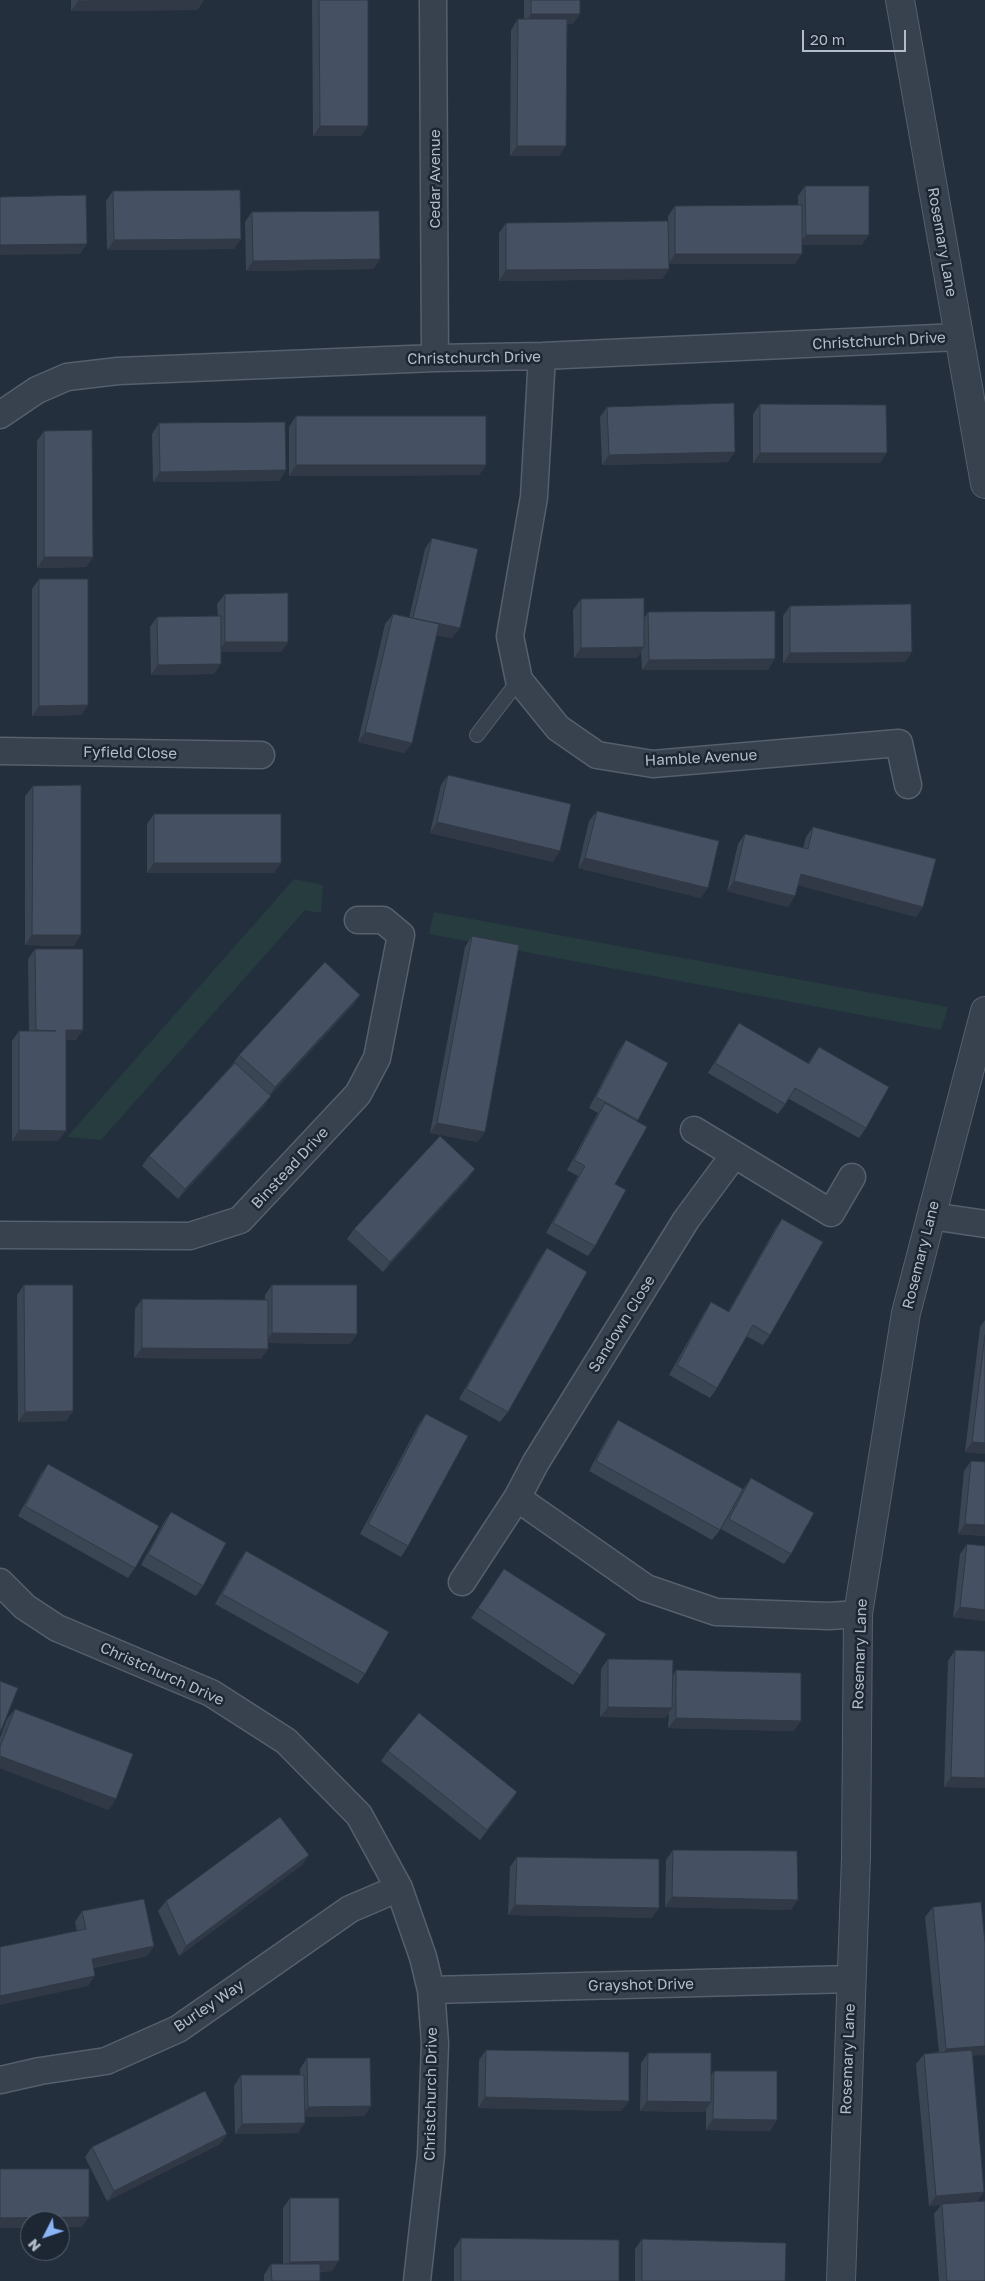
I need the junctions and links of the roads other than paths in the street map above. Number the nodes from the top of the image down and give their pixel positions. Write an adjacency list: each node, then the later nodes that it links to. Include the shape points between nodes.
1 (433, 0): 5 (street, Cedar Avenue)
2 (900, 0): 3 (street, Rosemary Lane)
3 (959, 337): 4 (street, Christchurch Drive); 7 (street, Rosemary Lane)
4 (542, 356): 5 (street, Christchurch Drive); 8 (street, Hamble Avenue, via 534,497 510,636)
5 (435, 358): 6 (street, Christchurch Drive, via 118,371 67,377 37,390)
6 (0, 415)
7 (985, 484)
8 (519, 680): 9 (lane); 12 (street, Hamble Avenue, via 558,728 597,755 653,764 899,743)
9 (477, 736)
10 (0, 751): 11 (street, Fyfield Close)
11 (261, 755)
12 (908, 785)
13 (358, 920): 20 (street, Binstead Drive, via 383,920 401,936 377,1058 358,1094 240,1220 190,1236)
14 (985, 1011): 18 (street, Rosemary Lane)
15 (694, 1130): 16 (street)
16 (734, 1154): 17 (street, via 831,1213); 21 (street, Sandown Close, via 686,1220)
17 (852, 1177)
18 (931, 1216): 19 (street); 24 (street, Rosemary Lane, via 906,1313)
19 (985, 1224)
20 (0, 1235)
21 (517, 1498): 23 (street, Sandown Close); 24 (street, via 646,1588 716,1612)
22 (0, 1582): 25 (street, Christchurch Drive, via 25,1607 57,1628 212,1693 286,1741 359,1815)
23 (462, 1582)
24 (858, 1614): 26 (street, Rosemary Lane, via 856,1857)
25 (399, 1888): 27 (street, Christchurch Drive); 28 (street, Burley Way, via 350,1909 178,2029 106,2061)
26 (851, 1979): 27 (street, Grayshot Drive); 30 (street, Rosemary Lane)
27 (431, 1990): 29 (street, Christchurch Drive, via 436,2043 431,2155)
28 (0, 2080)
29 (417, 2281)
30 (841, 2281)

